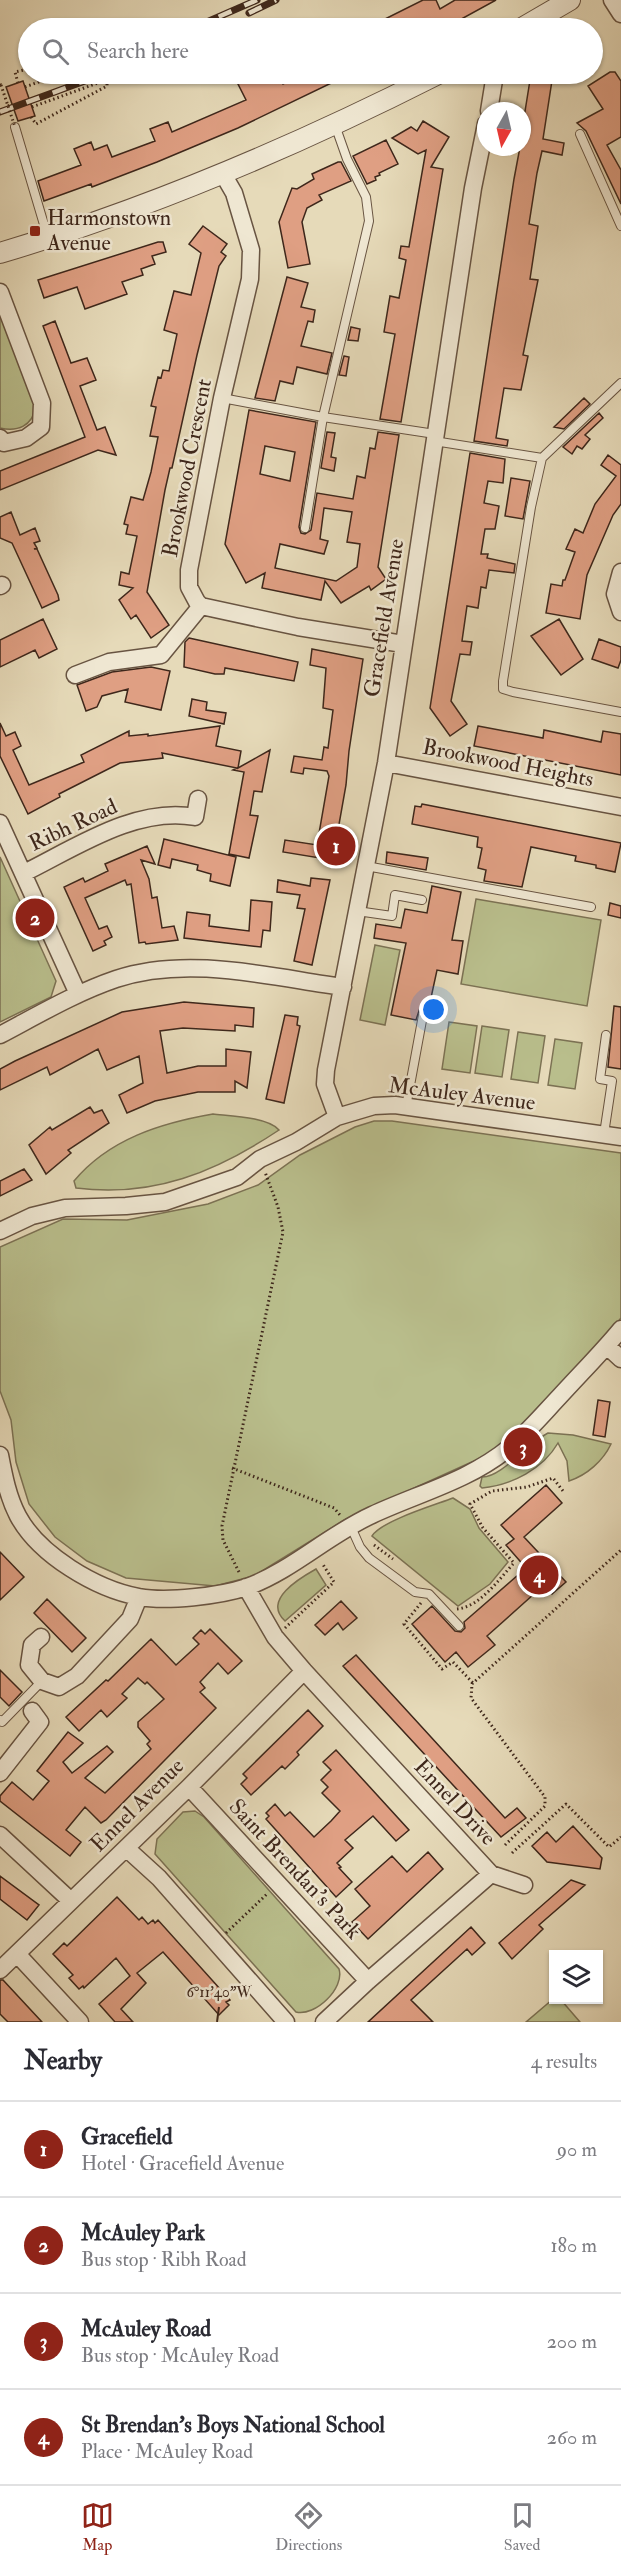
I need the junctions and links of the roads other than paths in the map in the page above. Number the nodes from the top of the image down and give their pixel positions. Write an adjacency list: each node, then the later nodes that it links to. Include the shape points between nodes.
1 (570, 0): 4 (street)
2 (612, 0): 3 (street)
3 (621, 14)
4 (539, 18)
5 (417, 84): 8 (street)
6 (493, 84): 7 (street)
7 (490, 102)
8 (334, 124): 12 (street); 19 (lane, via 366,197 369,220)
9 (15, 127): 14 (lane)
10 (580, 134): 13 (lane)
11 (480, 156): 20 (street, Gracefield Avenue)
12 (223, 174): 14 (street); 18 (street, Brookwood Crescent, via 234,193 250,250 250,279)
13 (621, 226)
14 (48, 239): 15 (street)
15 (0, 253)
16 (0, 292): 21 (street, via 42,403 41,427 26,438 4,443)
17 (621, 383): 22 (lane)
18 (222, 398): 19 (lane); 25 (street, Brookwood Crescent, via 189,570 189,587)
19 (323, 417): 20 (lane); 23 (lane)
20 (435, 437): 22 (lane); 27 (street, Gracefield Avenue)
21 (0, 438)
22 (542, 458): 29 (lane, via 503,688)
23 (305, 528)
24 (621, 572): 26 (street, via 615,594)
25 (201, 606): 27 (street); 28 (street, via 160,655 109,662)
26 (621, 612)
27 (403, 644): 30 (street, Gracefield Avenue)
28 (75, 675)
29 (621, 712)
30 (386, 763): 32 (street, Brookwood Heights); 34 (street, Gracefield Avenue)
31 (198, 799): 35 (street, Ribh Road, via 195,817 177,813 130,822)
32 (621, 807)
33 (0, 823): 35 (street, Ribh Road)
34 (366, 866): 37 (lane); 38 (street, Gracefield Avenue)
35 (24, 873): 40 (street, Ribh Road)
36 (422, 900): 38 (lane, via 395,895 392,915)
37 (591, 907)
38 (357, 911): 39 (street, Gracefield Avenue)
39 (343, 987): 40 (street, via 186,968 117,979); 45 (street, Gracefield Avenue, via 325,1084)
40 (78, 994): 42 (street)
41 (423, 1015): 44 (lane)
42 (0, 1035)
43 (606, 1035): 46 (lane, via 600,1079 612,1081)
44 (406, 1107): 45 (street, McAuley Avenue, via 374,1106); 46 (street, McAuley Avenue)
45 (337, 1117): 47 (street, McAuley Avenue, via 260,1159 237,1177 165,1202 65,1208 32,1216)
46 (613, 1136)
47 (0, 1231)
48 (621, 1329): 49 (street)
49 (608, 1347): 50 (street); 52 (street, via 509,1448 444,1487 371,1515)
50 (621, 1359)
51 (1, 1467): 54 (street, via 19,1517 52,1556 74,1571)
52 (351, 1527): 53 (street, via 282,1572); 55 (lane, via 369,1558 415,1592 429,1593)
53 (246, 1587): 54 (street, via 217,1595); 57 (street, Ennel Drive, via 275,1637)
54 (140, 1597): 58 (street, via 130,1619 77,1676 58,1687)
55 (459, 1626)
56 (41, 1637): 58 (street, via 32,1645 29,1665)
57 (304, 1671): 62 (street, Ennel Avenue); 65 (street, Ennel Drive)
58 (42, 1681): 60 (lane)
59 (32, 1711): 61 (street, via 40,1722)
60 (0, 1720)
61 (0, 1773)
62 (189, 1787): 64 (street, Ennel Avenue); 70 (street, Saint Brendan's Park)
63 (0, 1835): 67 (street)
64 (126, 1848): 67 (street, Ennel Avenue); 72 (street, via 159,1878)
65 (491, 1874): 66 (street); 70 (street, Ennel Drive)
66 (524, 1885)
67 (71, 1901): 68 (street, Ennel Avenue)
68 (18, 1955): 69 (street, Ennel Avenue); 71 (street)
69 (0, 1970)
70 (368, 1981): 73 (street, Ennel Drive)
71 (80, 2022)
72 (286, 2022)
73 (324, 2022)

